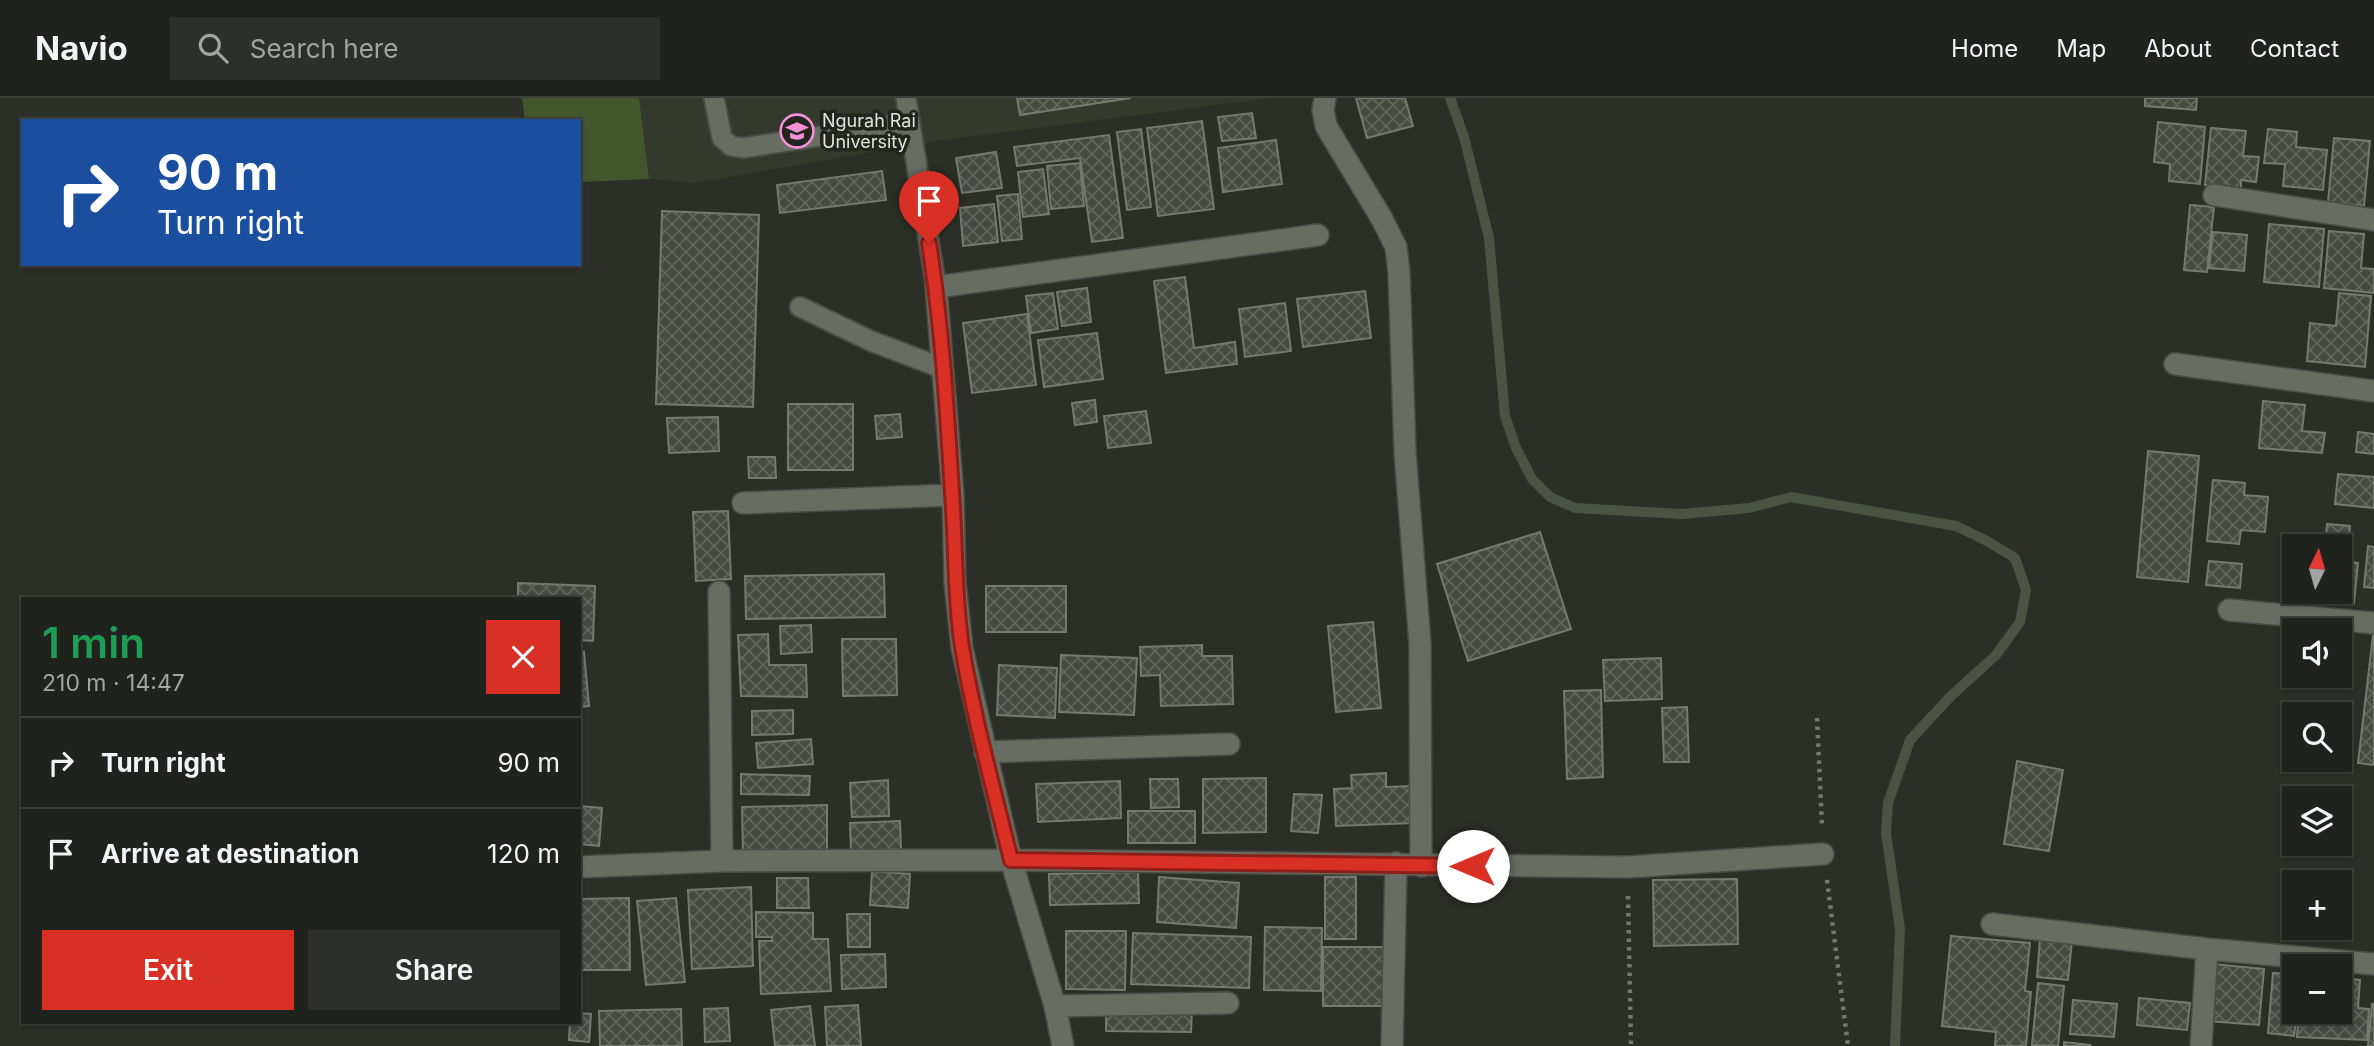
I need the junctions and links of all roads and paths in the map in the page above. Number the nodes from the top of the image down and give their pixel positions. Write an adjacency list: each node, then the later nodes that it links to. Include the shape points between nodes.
1 (714, 98): 4 (lane, via 722,138 743,148)
2 (906, 98): 4 (lane)
3 (1325, 98): 25 (street, via 1326,126 1396,247 1420,644)
4 (910, 122): 8 (lane)
5 (2214, 195): 6 (street)
6 (2374, 220)
7 (1318, 234): 8 (street)
8 (936, 287): 11 (street)
9 (800, 307): 11 (lane)
10 (2175, 364): 12 (street)
11 (942, 368): 13 (street)
12 (2374, 391)
13 (953, 495): 14 (street); 19 (street, via 962,648)
14 (743, 503)
15 (719, 592): 22 (street)
16 (2229, 610): 17 (street)
17 (2374, 623)
18 (1229, 744): 19 (street)
19 (985, 752): 21 (street)
20 (1823, 854): 26 (street)
21 (1011, 860): 22 (street); 23 (street); 31 (street)
22 (722, 861): 24 (street)
23 (1396, 863): 25 (street); 33 (street)
24 (581, 866)
25 (1421, 866): 26 (street)
26 (1627, 867): 34 (path)
27 (1992, 924): 28 (street)
28 (2207, 949): 29 (street); 35 (street)
29 (2374, 964)
30 (1228, 1003): 31 (street)
31 (1055, 1006): 32 (street)
32 (1063, 1046)
33 (1392, 1046)
34 (1631, 1046)
35 (2201, 1046)

